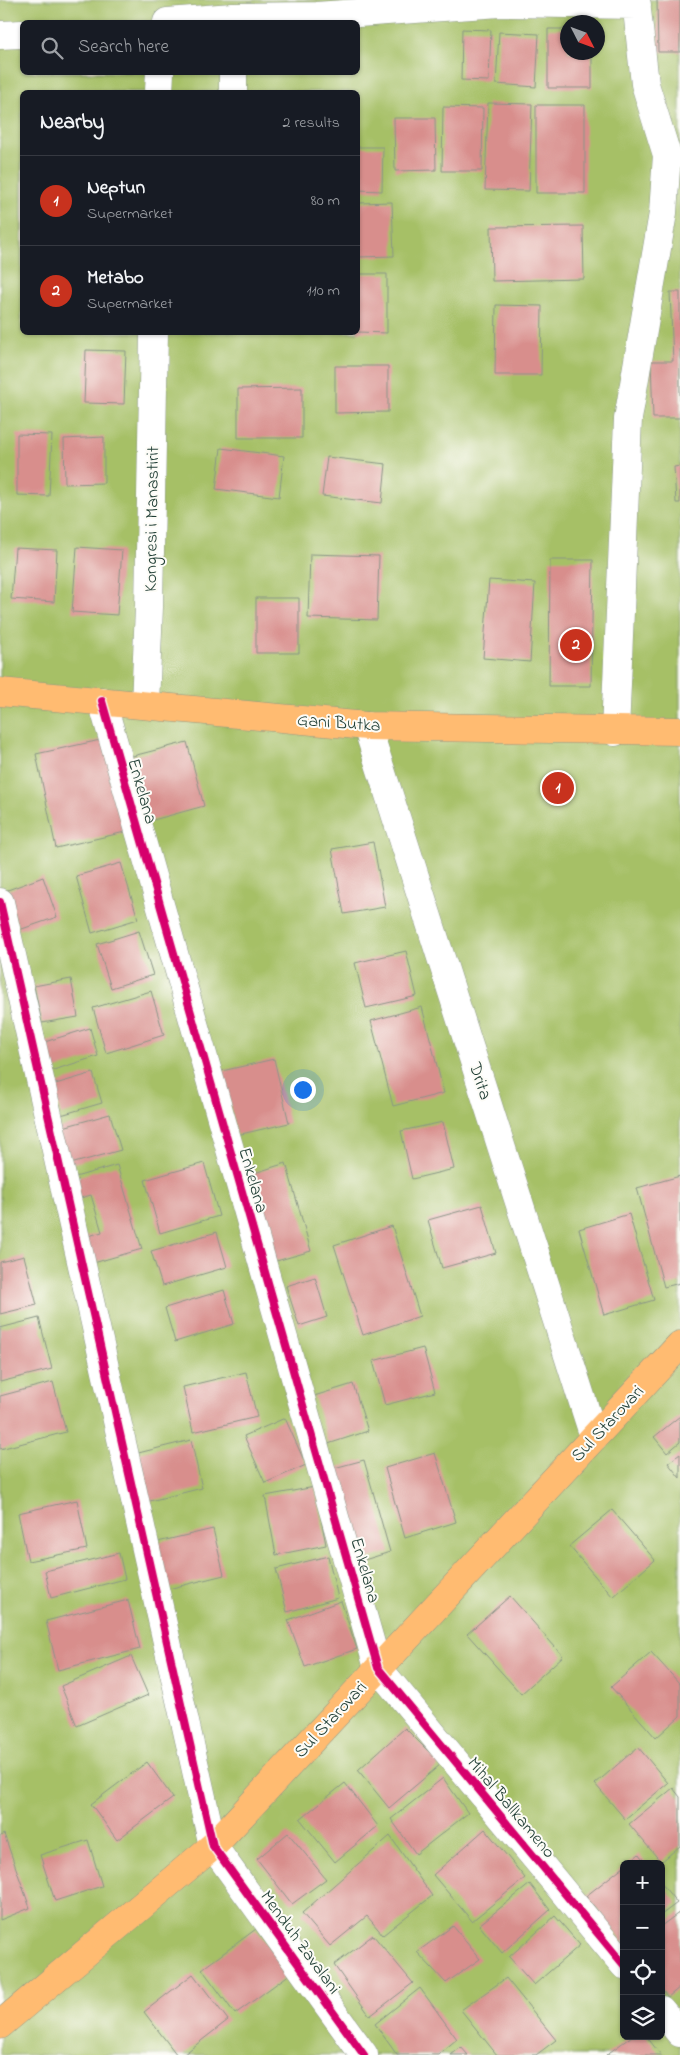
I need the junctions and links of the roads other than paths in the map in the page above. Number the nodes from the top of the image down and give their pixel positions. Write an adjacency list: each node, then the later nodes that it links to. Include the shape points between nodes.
1 (637, 3): 2 (street, via 500,2 316,16); 16 (street, via 645,84 667,155 663,214 628,419)
2 (232, 13): 3 (street)
3 (181, 20)
4 (20, 34): 5 (street)
5 (0, 35)
6 (160, 75): 8 (street)
7 (233, 75): 9 (street)
8 (159, 90)
9 (233, 90)
10 (154, 335): 13 (street, Kongresi i Manastirit)
11 (0, 692): 12 (main road, Gani Butka)
12 (102, 702): 13 (main road, Gani Butka); 20 (street, Enkelana)
13 (145, 705): 14 (main road, Gani Butka)
14 (367, 726): 16 (main road, Gani Butka); 19 (street, Drita)
15 (680, 731): 16 (main road, Gani Butka)
16 (615, 732)
17 (0, 902): 21 (street)
18 (680, 1345): 19 (main road, Sul Starovari)
19 (594, 1437): 20 (main road, Sul Starovari)
20 (378, 1668): 21 (main road, Sul Starovari); 22 (street, Mihal Ballkameno)
21 (213, 1846): 24 (main road, Sul Starovari); 26 (street, Menduh Zavalani)
22 (620, 1960)
23 (665, 2015): 25 (street)
24 (0, 2025)
25 (680, 2033)
26 (364, 2055)

